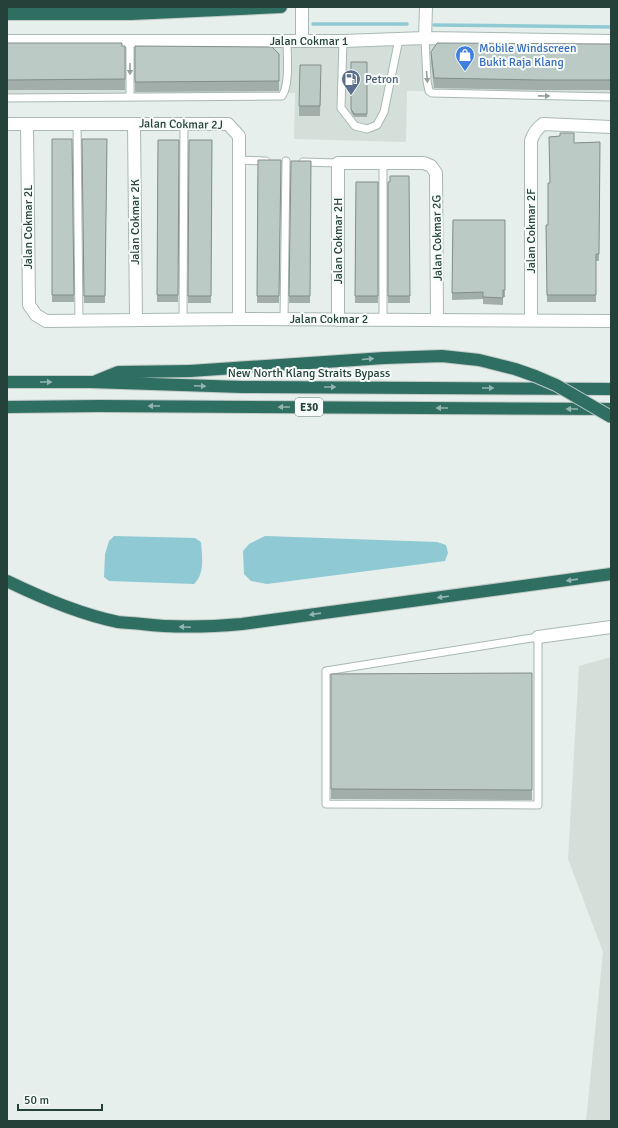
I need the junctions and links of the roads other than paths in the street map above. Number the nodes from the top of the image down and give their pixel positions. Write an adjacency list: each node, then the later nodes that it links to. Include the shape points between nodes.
1 (281, 7): 5 (highway, via 131,14)
2 (302, 7): 12 (street)
3 (426, 7): 7 (street)
4 (7, 14): 5 (highway)
5 (37, 14): 6 (highway)
6 (7, 20)
7 (425, 38): 8 (street, Jalan Cokmar 1); 14 (street, Jalan Cokmar 1); 16 (lane, one-way to 16, via 427,80 429,91 432,93)
8 (399, 39): 13 (street, Jalan Cokmar 1); 13 (lane, via 384,112 377,125 366,129 355,126 341,108)
9 (287, 40): 11 (street, Jalan Cokmar 1); 12 (street, Jalan Cokmar 1); 15 (lane, via 286,88 282,96)
10 (7, 41): 11 (street, Jalan Cokmar 1)
11 (130, 41): 15 (lane, one-way to 15)
12 (302, 41): 13 (street, Jalan Cokmar 1)
13 (343, 41)
14 (611, 41)
15 (130, 96): 17 (lane)
16 (611, 97)
17 (7, 98)
18 (7, 124): 19 (street, Jalan Cokmar 2J)
19 (27, 124): 20 (street, Jalan Cokmar 2J); 40 (street, Jalan Cokmar 2L, via 29,305 36,315)
20 (77, 124): 21 (street, Jalan Cokmar 2J); 38 (lane)
21 (134, 124): 22 (street, Jalan Cokmar 2J); 32 (street, Jalan Cokmar 2K)
22 (184, 124): 24 (street, Jalan Cokmar 2J, via 228,124 239,136); 33 (lane)
23 (611, 127): 37 (street, Jalan Cokmar 2F, via 543,124 533,134)
24 (239, 160): 25 (lane); 30 (street, Jalan Cokmar 2J)
25 (270, 161)
26 (278, 161): 27 (lane)
27 (286, 161): 28 (lane); 31 (lane)
28 (338, 163): 29 (street); 34 (street, Jalan Cokmar 2H)
29 (383, 163): 35 (lane); 36 (street, Jalan Cokmar 2G, via 424,163 431,166 436,173)
30 (239, 319): 31 (street, Jalan Cokmar 2); 33 (street, Jalan Cokmar 2)
31 (284, 319): 34 (street, Jalan Cokmar 2)
32 (136, 320): 33 (street, Jalan Cokmar 2); 38 (street, Jalan Cokmar 2)
33 (183, 320)
34 (338, 320): 35 (street, Jalan Cokmar 2)
35 (383, 320): 36 (street, Jalan Cokmar 2)
36 (437, 320): 37 (street, Jalan Cokmar 2)
37 (531, 320): 39 (street, Jalan Cokmar 2)
38 (79, 321): 40 (street, Jalan Cokmar 2)
39 (611, 321)
40 (46, 322)
41 (7, 382): 42 (highway, New North Klang Straits Bypass / E30, one-way to 42)
42 (91, 382): 43 (highway, New North Klang Straits Bypass / E30, one-way to 43, via 242,387); 46 (highway, one-way to 46, bridge, via 118,372 190,371 442,356 479,360 535,376)
43 (611, 389)
44 (7, 407): 45 (highway, E30, one-way to 44)
45 (611, 409)
46 (611, 417)
47 (611, 574): 48 (highway, one-way to 48, via 215,627 118,622 40,597)
48 (7, 580)
49 (611, 627): 50 (street)
50 (538, 637): 50 (lane, via 538,805 326,804 326,671)

